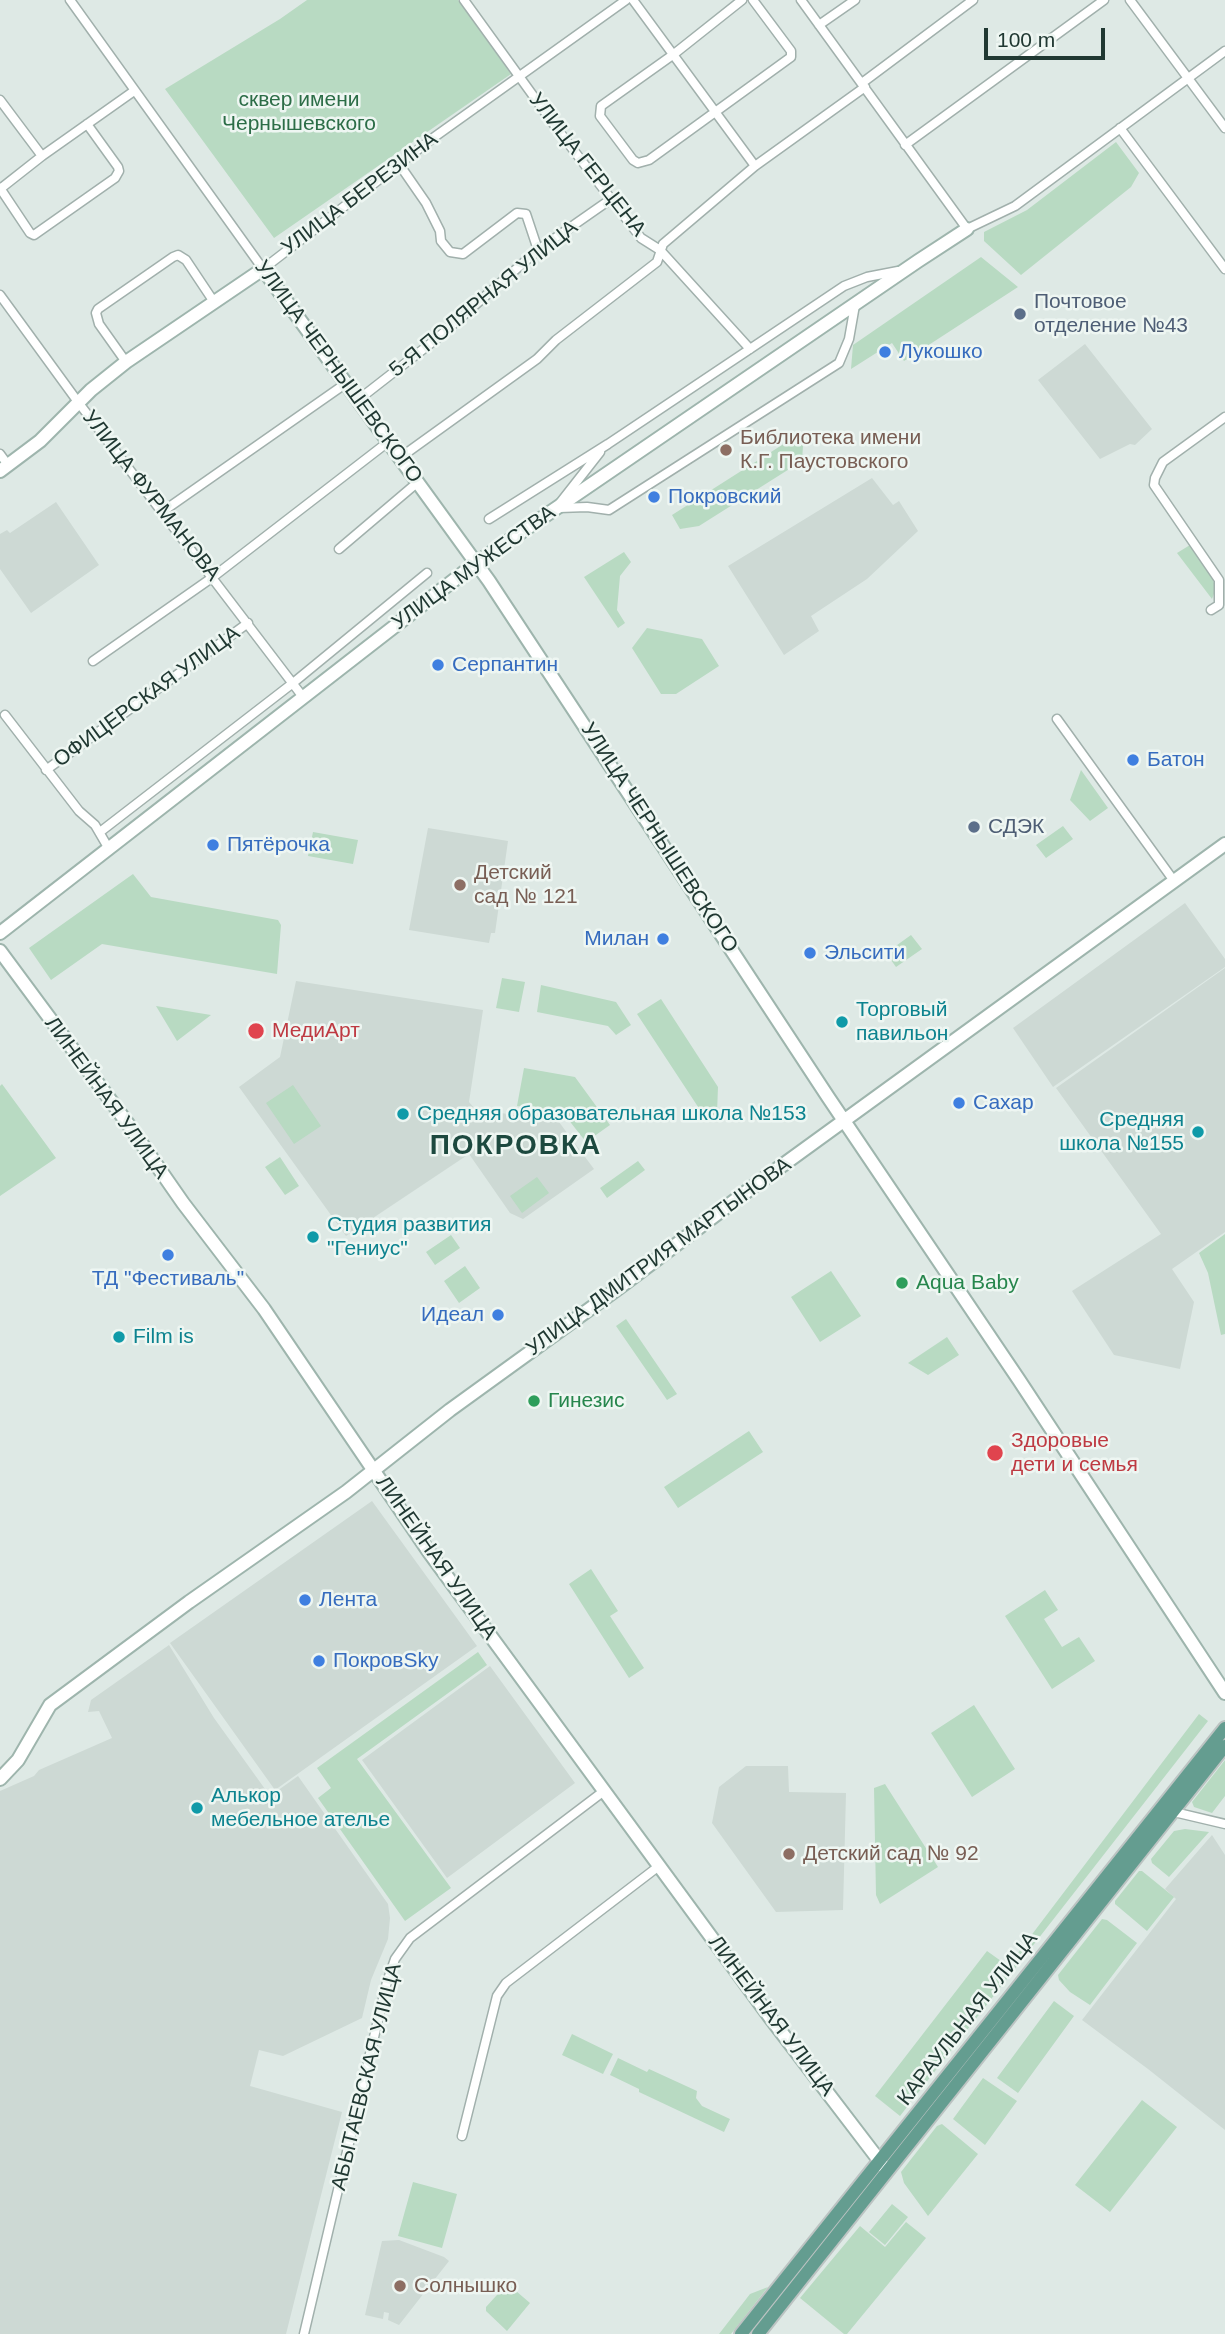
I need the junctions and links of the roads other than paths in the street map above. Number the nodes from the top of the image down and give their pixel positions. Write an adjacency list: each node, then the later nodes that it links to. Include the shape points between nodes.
1 (70, 0): 18 (street, УЛИЦА ЧЕРНЫШЕВСКОГО)
2 (464, 0): 15 (street, УЛИЦА ГЕРЦЕНА)
3 (626, 0): 15 (street, УЛИЦА БЕРЕЗИНА)
4 (633, 0): 14 (street)
5 (742, 0): 14 (street)
6 (752, 0): 20 (street, via 791,57)
7 (801, 0): 12 (street)
8 (855, 0): 12 (street)
9 (973, 0): 17 (street)
10 (1104, 0): 24 (street)
11 (1130, 0): 16 (street)
12 (819, 25): 17 (street)
13 (1225, 51): 16 (street)
14 (674, 54): 20 (street); 20 (street, via 601,106 600,116 638,163 649,160)
15 (520, 77): 26 (street, УЛИЦА БЕРЕЗИНА); 29 (street, УЛИЦА ГЕРЦЕНА)
16 (1189, 77): 22 (street); 23 (street)
17 (863, 85): 24 (street); 27 (street)
18 (134, 91): 21 (street); 33 (street, УЛИЦА ЧЕРНЫШЕВСКОГО)
19 (0, 100): 25 (street)
20 (716, 112): 27 (street)
21 (87, 124): 25 (street); 28 (street, via 118,167 115,178 34,235)
22 (1120, 128): 30 (street, via 1015,206); 34 (street)
23 (1225, 128)
24 (905, 145): 30 (street)
25 (42, 156): 28 (street)
26 (399, 164): 31 (street, via 426,203 450,252 463,254 517,213 526,214); 33 (street, УЛИЦА БЕРЕЗИНА)
27 (755, 166): 32 (street)
28 (0, 189)
29 (611, 199): 31 (street, 5-Я ПОЛЯРНАЯ УЛИЦА); 32 (street, УЛИЦА ГЕРЦЕНА, via 641,238)
30 (967, 229): 35 (street, УЛИЦА МУЖЕСТВА)
31 (538, 250): 42 (street, 5-Я ПОЛЯРНАЯ УЛИЦА)
32 (660, 250): 39 (street, УЛИЦА ГЕРЦЕНА); 47 (street, via 657,262 537,359)
33 (262, 269): 37 (street, УЛИЦА БЕРЕЗИНА); 41 (street, УЛИЦА ЧЕРНЫШЕВСКОГО)
34 (1225, 269)
35 (905, 270): 38 (street, УЛИЦА МУЖЕСТВА); 39 (street, via 844,286)
36 (0, 295): 43 (street, УЛИЦА ФУРМАНОВА)
37 (214, 302): 40 (street, УЛИЦА БЕРЕЗИНА); 40 (street, via 186,260 173,257 96,313)
38 (855, 305): 50 (street, УЛИЦА МУЖЕСТВА); 50 (street, via 839,363 609,510)
39 (750, 349): 46 (street)
40 (126, 362): 43 (street, УЛИЦА БЕРЕЗИНА)
41 (345, 384): 42 (street, УЛИЦА ЧЕРНЫШЕВСКОГО); 51 (street)
42 (358, 400): 45 (street, УЛИЦА ЧЕРНЫШЕВСКОГО)
43 (78, 402): 48 (street, УЛИЦА БЕРЕЗИНА, via 40,441); 51 (street, УЛИЦА ФУРМАНОВА)
44 (1225, 417): 57 (street, via 1163,462 1154,485 1219,580)
45 (388, 442): 47 (street, УЛИЦА ЧЕРНЫШЕВСКОГО); 56 (street)
46 (608, 443): 50 (street); 52 (street)
47 (401, 457): 49 (street, УЛИЦА ЧЕРНЫШЕВСКОГО)
48 (3, 463)
49 (418, 482): 53 (street); 54 (street, УЛИЦА ЧЕРНЫШЕВСКОГО)
50 (556, 508): 54 (street, УЛИЦА МУЖЕСТВА)
51 (162, 512): 56 (street, УЛИЦА ФУРМАНОВА)
52 (489, 519)
53 (339, 549)
54 (476, 563): 61 (street, УЛИЦА МУЖЕСТВА); 71 (street, УЛИЦА ЧЕРНЫШЕВСКОГО)
55 (427, 573): 60 (street)
56 (213, 576): 58 (street, УЛИЦА ФУРМАНОВА); 59 (street)
57 (1215, 608)
58 (248, 623): 60 (street, УЛИЦА ФУРМАНОВА); 64 (street, ОФИЦЕРСКАЯ УЛИЦА)
59 (93, 661)
60 (293, 683): 61 (street, УЛИЦА ФУРМАНОВА); 65 (street)
61 (303, 697): 67 (street, УЛИЦА МУЖЕСТВА)
62 (5, 715): 64 (street)
63 (1057, 719): 68 (street)
64 (47, 770): 65 (street)
65 (100, 832): 67 (street)
66 (1225, 844): 68 (street, УЛИЦА ДМИТРИЯ МАРТЫНОВА)
67 (109, 849): 69 (street, УЛИЦА МУЖЕСТВА)
68 (1174, 881): 71 (street, УЛИЦА ДМИТРИЯ МАРТЫНОВА)
69 (0, 933)
70 (0, 951): 72 (street, ЛИНЕЙНАЯ УЛИЦА, via 260,1303)
71 (844, 1119): 72 (street, УЛИЦА ДМИТРИЯ МАРТЫНОВА); 73 (street, УЛИЦА ЧЕРНЫШЕВСКОГО)
72 (374, 1470): 76 (street, УЛИЦА ДМИТРИЯ МАРТЫНОВА, via 50,1705 18,1760); 77 (street, ЛИНЕЙНАЯ УЛИЦА)
73 (1225, 1693)
74 (1225, 1728): 82 (main road, КАРАУЛЬНАЯ УЛИЦА)
75 (1225, 1746): 78 (main road, КАРАУЛЬНАЯ УЛИЦА)
76 (0, 1779)
77 (604, 1791): 80 (street, ЛИНЕЙНАЯ УЛИЦА); 83 (street, АБЫТАЕВСКАЯ УЛИЦА, via 410,1938 395,1959)
78 (1174, 1812): 79 (street); 82 (main road, КАРАУЛЬНАЯ УЛИЦА)
79 (1225, 1824)
80 (659, 1866): 81 (street, via 506,1983 497,1996); 82 (street, ЛИНЕЙНАЯ УЛИЦА)
81 (462, 2136)
82 (883, 2166): 84 (main road, КАРАУЛЬНАЯ УЛИЦА); 85 (main road, КАРАУЛЬНАЯ УЛИЦА)
83 (304, 2334)
84 (741, 2334)
85 (758, 2334)

